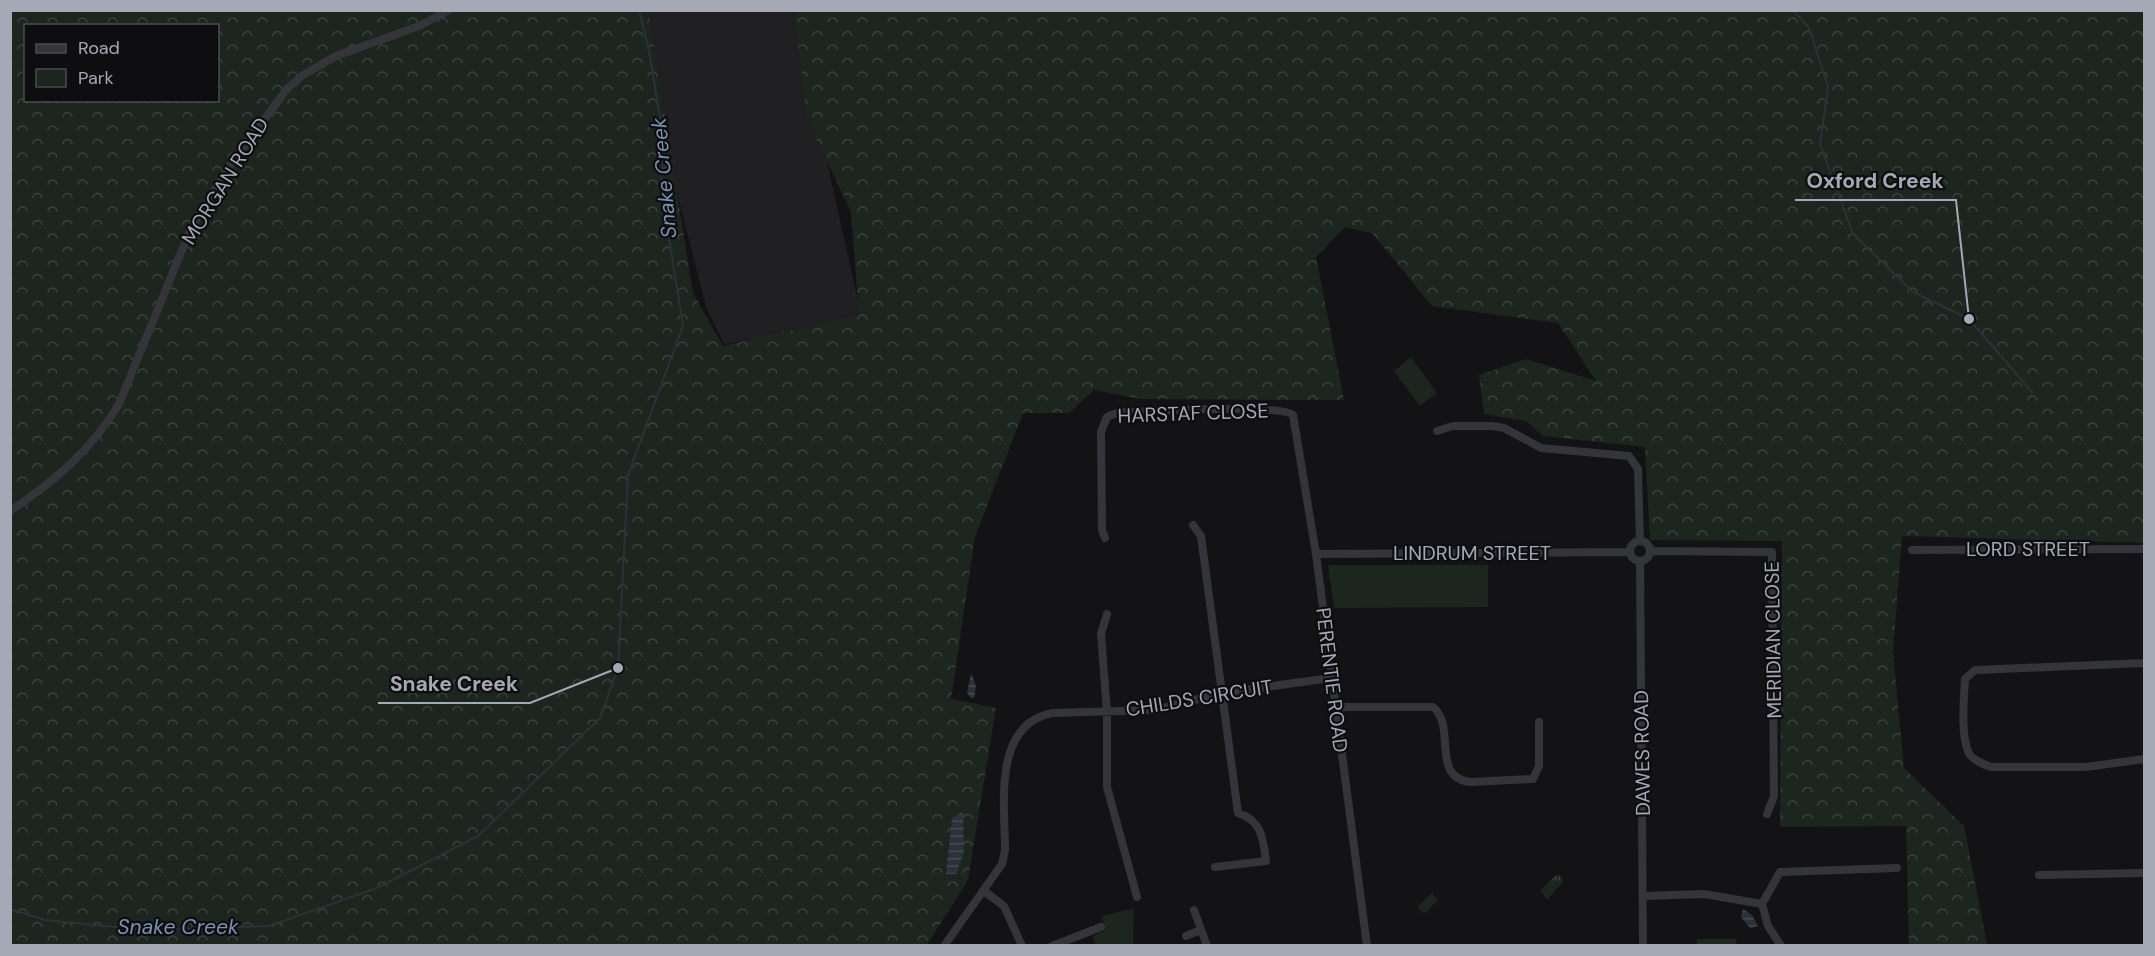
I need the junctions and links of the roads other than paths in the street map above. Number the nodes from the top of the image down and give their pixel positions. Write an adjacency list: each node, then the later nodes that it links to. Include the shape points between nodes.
1 (449, 10): 4 (street, MORGAN ROAD, via 419,26 328,60 287,89 231,164 192,228 119,404 105,427 75,461)
2 (1293, 415): 6 (street, HARSTAF CLOSE, via 1285,410 1251,409 1119,412 1107,417 1101,432); 12 (street, PERENTIE ROAD)
3 (1437, 431): 7 (street, via 1453,426 1492,426 1504,428 1541,448 1629,456 1638,470)
4 (10, 511)
5 (1194, 525): 17 (street, via 1201,536)
6 (1105, 538)
7 (1640, 541): 10 (street); 11 (street)
8 (2145, 549): 9 (street, LORD STREET)
9 (1912, 550)
10 (1650, 551): 13 (street); 22 (street, MERIDIAN CLOSE, via 1772,552 1774,796)
11 (1629, 552): 12 (street, LINDRUM STREET); 13 (street)
12 (1316, 554): 16 (street, PERENTIE ROAD)
13 (1640, 561): 28 (street, DAWES ROAD)
14 (1107, 614): 19 (street, via 1101,634)
15 (2145, 663): 21 (street, via 1975,670 1965,679 1964,692 1965,740 1979,763 1991,767 2086,767)
16 (1331, 678): 17 (street, CHILDS CIRCUIT); 18 (street, PERENTIE ROAD)
17 (1222, 693): 19 (street, CHILDS CIRCUIT, via 1155,710); 23 (street, via 1238,813 1249,817 1262,831 1266,861)
18 (1335, 707): 20 (street, via 1433,707 1442,721 1448,768 1461,781 1470,782 1533,779 1539,766); 39 (street, PERENTIE ROAD)
19 (1107, 712): 27 (street, CHILDS CIRCUIT, via 1041,715 1020,733 1006,762 1002,864); 29 (street, via 1109,802)
20 (1539, 722)
21 (2145, 759)
22 (1767, 814)
23 (1215, 867)
24 (1897, 868): 30 (street, via 1785,870 1776,877)
25 (2145, 873): 26 (street)
26 (2039, 875)
27 (984, 891): 35 (street, via 1004,906); 36 (street, CHILDS CIRCUIT)
28 (1643, 896): 30 (street, via 1704,894); 40 (street, DAWES ROAD)
29 (1137, 897)
30 (1761, 904): 41 (street, via 1768,926)
31 (1194, 910): 33 (street)
32 (1101, 927): 37 (street)
33 (1201, 930): 34 (street); 38 (street)
34 (1186, 936)
35 (1020, 944)
36 (944, 945)
37 (1052, 945)
38 (1207, 945)
39 (1367, 945)
40 (1643, 945)
41 (1781, 945)

